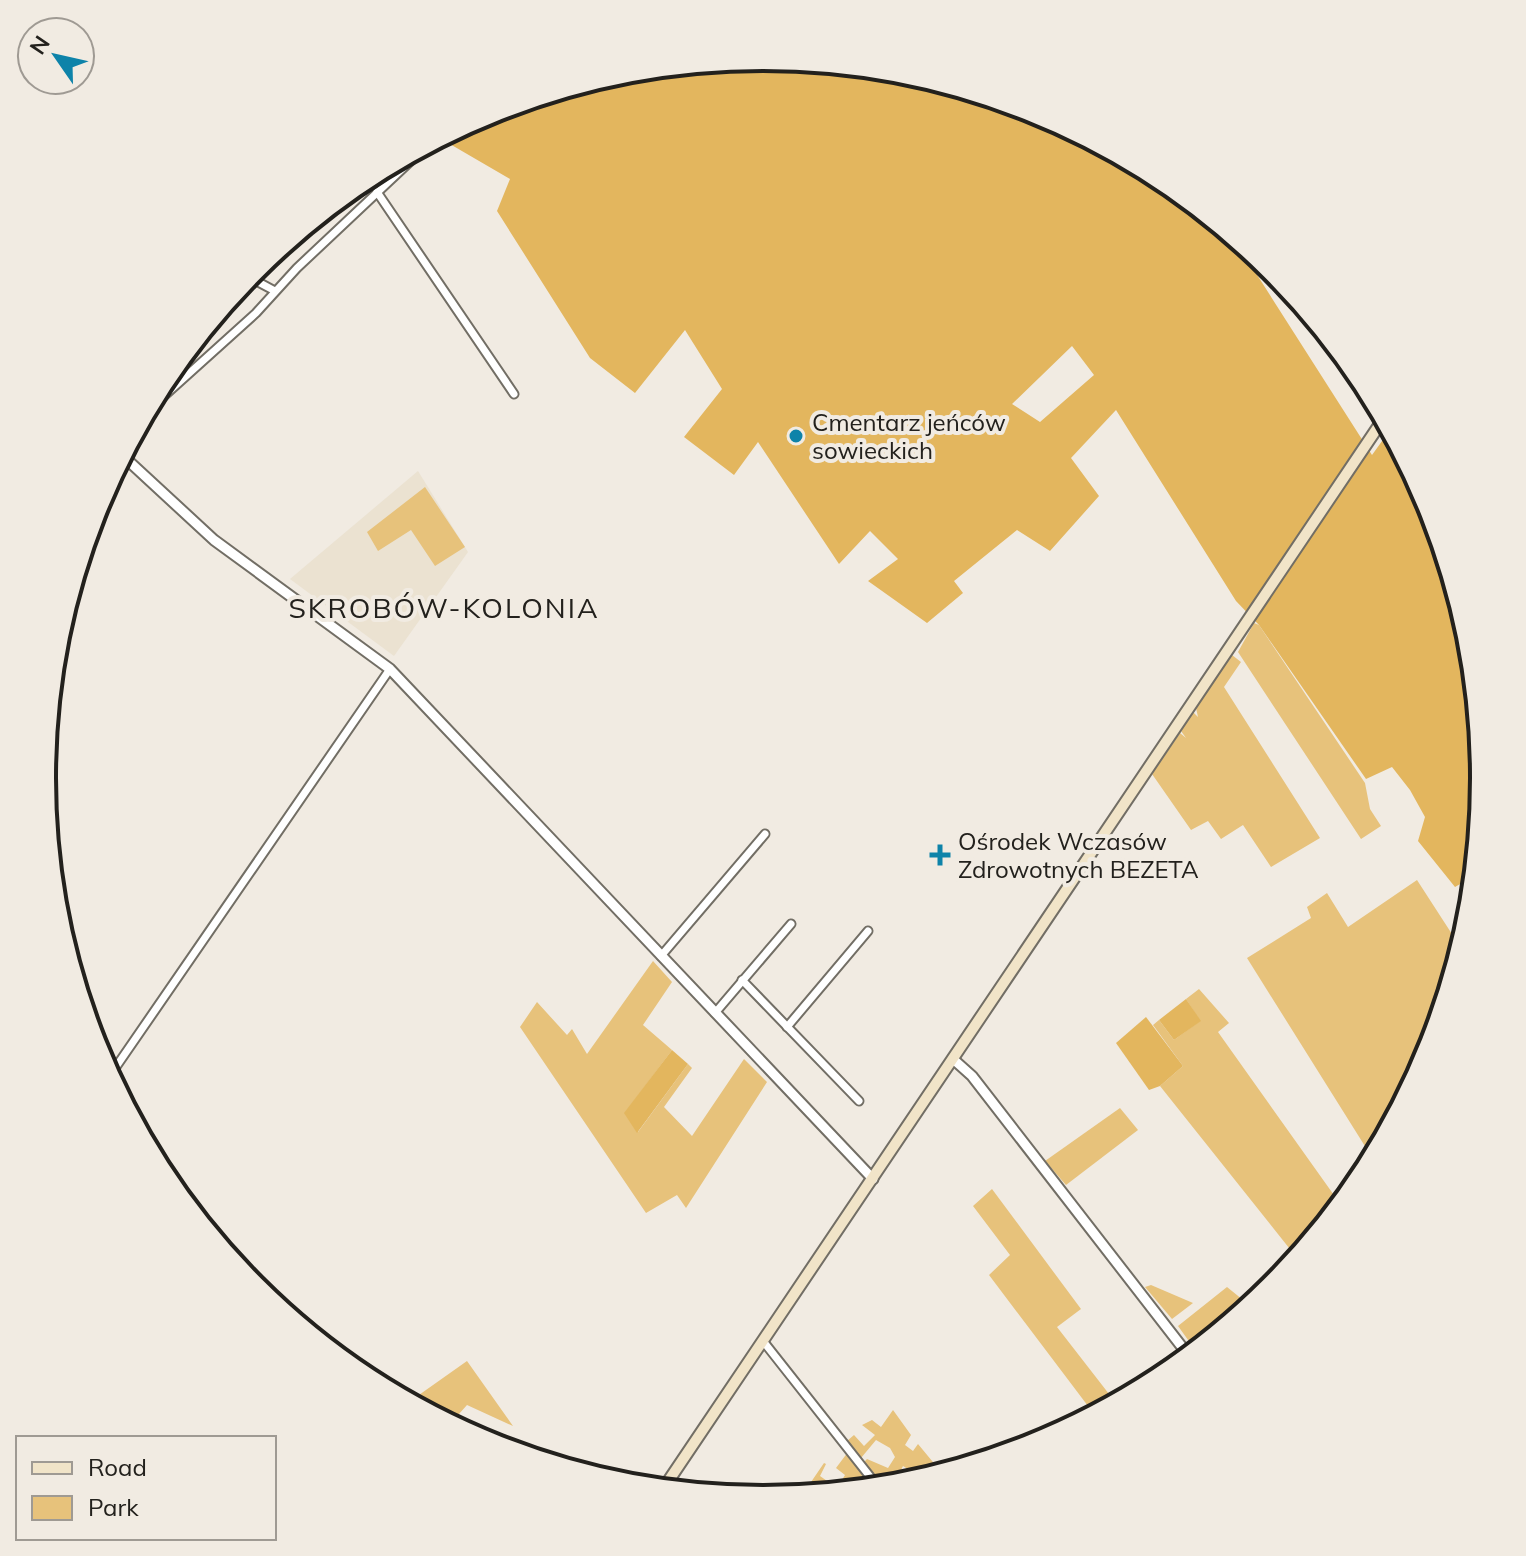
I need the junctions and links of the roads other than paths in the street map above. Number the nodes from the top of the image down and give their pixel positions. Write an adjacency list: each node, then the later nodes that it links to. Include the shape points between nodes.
1 (396, 174): 2 (street)
2 (377, 192): 4 (street); 6 (street)
3 (259, 282): 4 (street)
4 (275, 291): 5 (street)
5 (174, 387)
6 (514, 394)
7 (1377, 429): 17 (main road)
8 (130, 463): 9 (street, via 214,540)
9 (390, 669): 13 (street); 18 (street)
10 (765, 834): 13 (street)
11 (791, 924): 14 (street)
12 (868, 931): 16 (street)
13 (661, 956): 15 (street)
14 (742, 980): 15 (street); 16 (street)
15 (715, 1013): 20 (street)
16 (787, 1027): 19 (street)
17 (953, 1059): 20 (main road); 22 (street, via 972,1076)
18 (117, 1065)
19 (859, 1101)
20 (873, 1179): 21 (main road)
21 (763, 1341): 23 (street); 24 (main road)
22 (1182, 1347)
23 (870, 1476)
24 (670, 1479)

